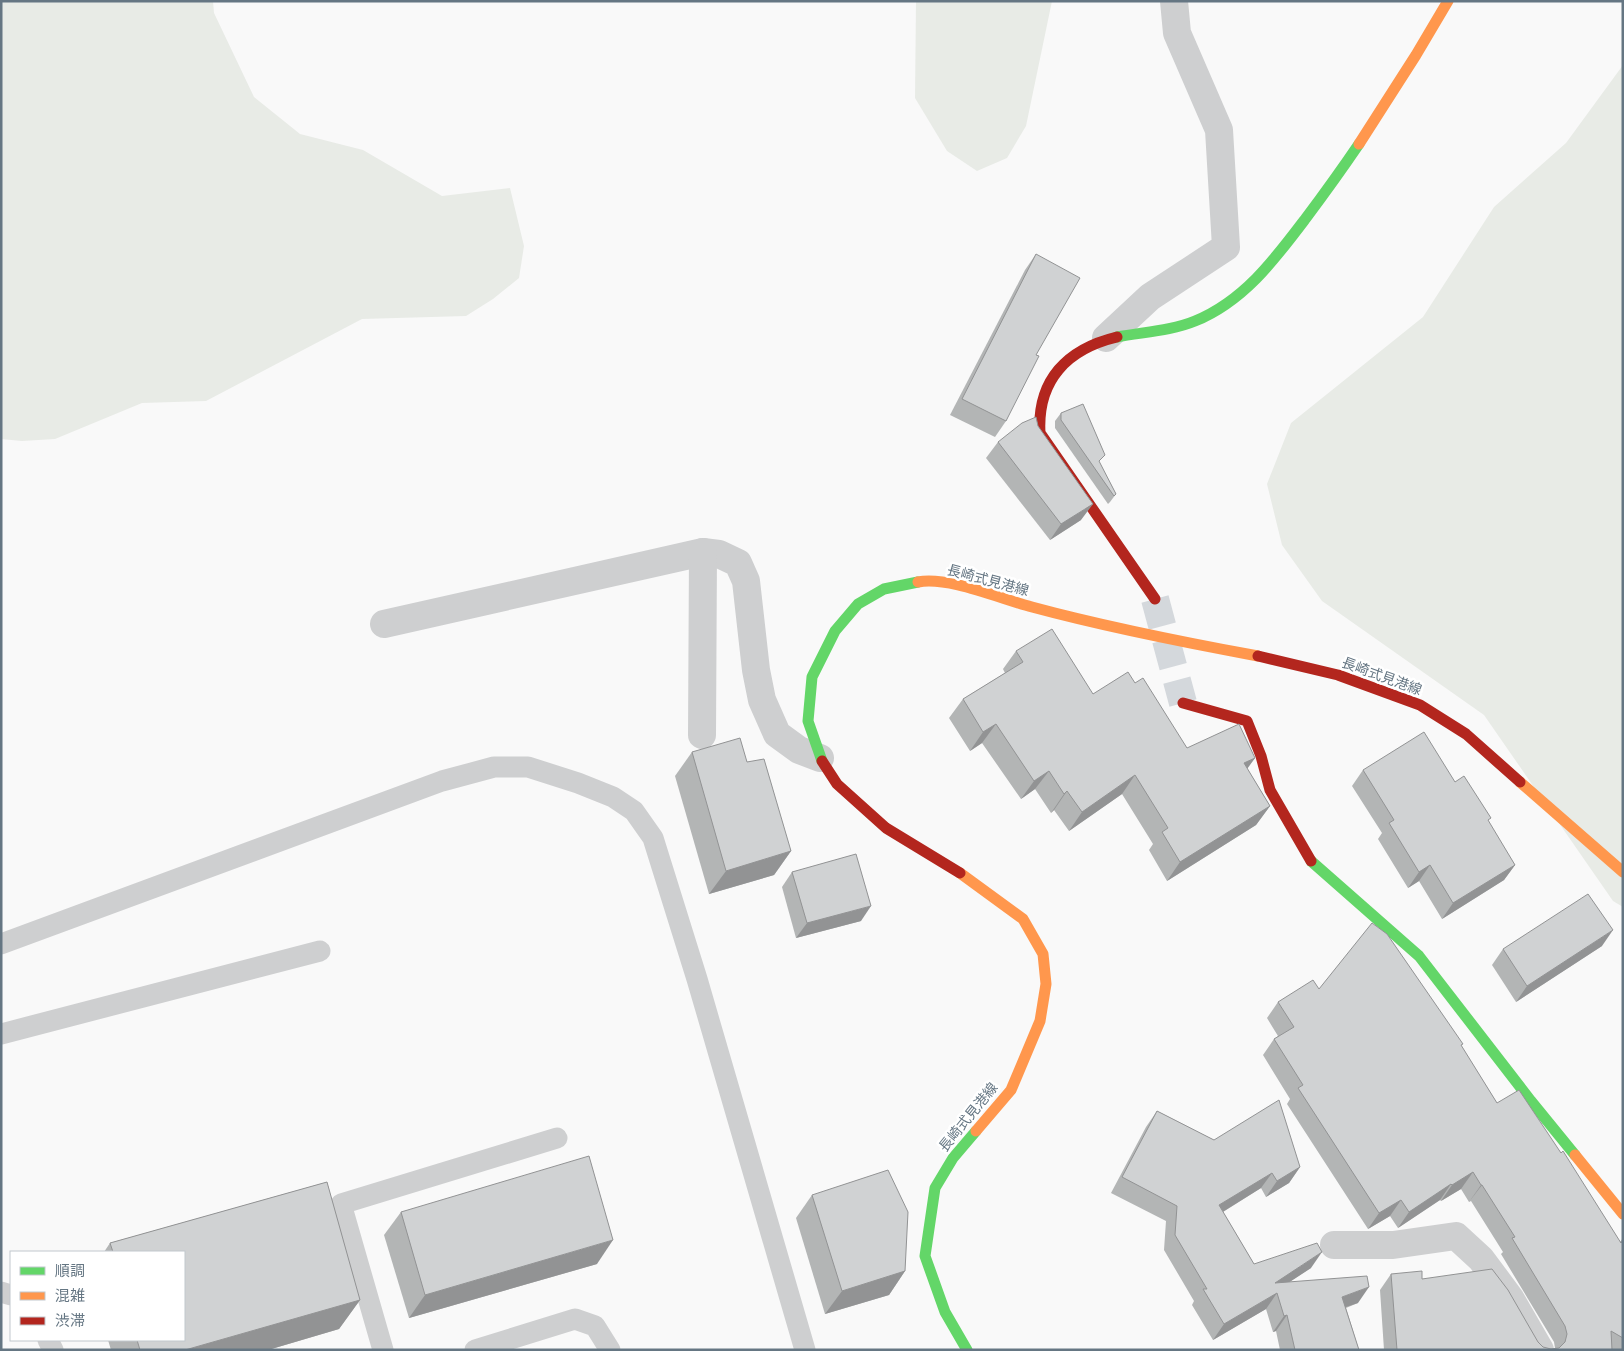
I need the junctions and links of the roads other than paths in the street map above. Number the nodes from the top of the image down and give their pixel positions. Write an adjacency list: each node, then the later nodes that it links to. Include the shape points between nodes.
1 (1174, 1): 3 (street, via 1177,33 1219,130 1226,247 1150,297)
2 (1448, 1): 3 (main road, via 1425,43 1334,179 1276,259 1241,294 1186,324)
3 (1106, 338): 5 (main road, via 1079,350 1058,369 1042,397 1040,433)
4 (703, 552): 6 (street); 8 (street); 9 (street, via 718,554 738,563 746,581 762,700 777,734 799,750)
5 (1155, 599)
6 (384, 624)
7 (1183, 703): 15 (main road, via 1247,721 1270,790 1309,859 1419,956 1531,1102)
8 (702, 735)
9 (820, 758): 10 (main road, 長崎式見港線, via 808,721 812,677 835,631 858,604 884,589 928,580 1140,633 1338,675 1420,705 1466,734); 21 (main road, 長崎式見港線, via 837,784 886,828 971,880 1023,919 1043,954 1046,984 1040,1021 1010,1090 953,1158 935,1188 925,1256 944,1312)
10 (1623, 872)
11 (1, 944): 20 (lane, via 442,781 494,767 528,767 613,797 634,811 653,838)
12 (320, 950): 13 (lane)
13 (1, 1034)
14 (556, 1138): 17 (lane, via 341,1204)
15 (1623, 1214)
16 (1334, 1245): 22 (street, via 1393,1245 1456,1236 1481,1259 1510,1298)
17 (383, 1350)
18 (475, 1350): 19 (lane, via 575,1319 595,1326)
19 (610, 1350)
20 (805, 1350)
21 (967, 1350)
22 (1540, 1350)

